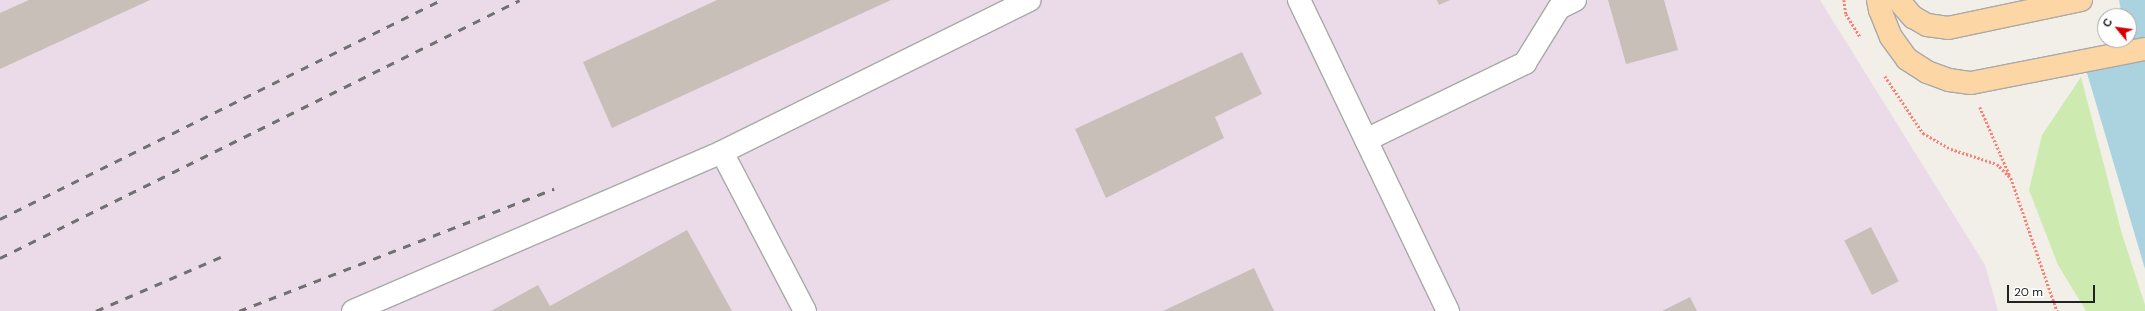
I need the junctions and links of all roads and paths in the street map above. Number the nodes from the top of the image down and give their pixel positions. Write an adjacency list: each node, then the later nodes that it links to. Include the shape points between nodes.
1 (1029, 0): 13 (lane)
2 (1299, 0): 12 (lane)
3 (1575, 0): 12 (lane, via 1559,8 1525,63)
4 (1844, 0): 8 (path, via 1846,14)
5 (1878, 0): 9 (main road, via 1891,38 1907,59 1927,72 1949,80 1971,83)
6 (1898, 0): 7 (main road, via 1913,18 1927,25 1948,28)
7 (2081, 0)
8 (1865, 45)
9 (2145, 49)
10 (1881, 70): 14 (path, via 1923,133 1951,149 1997,164)
11 (1980, 105): 14 (path)
12 (1366, 140): 17 (lane)
13 (722, 152): 15 (lane); 16 (lane)
14 (2011, 178): 18 (path)
15 (353, 311)
16 (805, 311)
17 (1448, 311)
18 (2057, 311)

